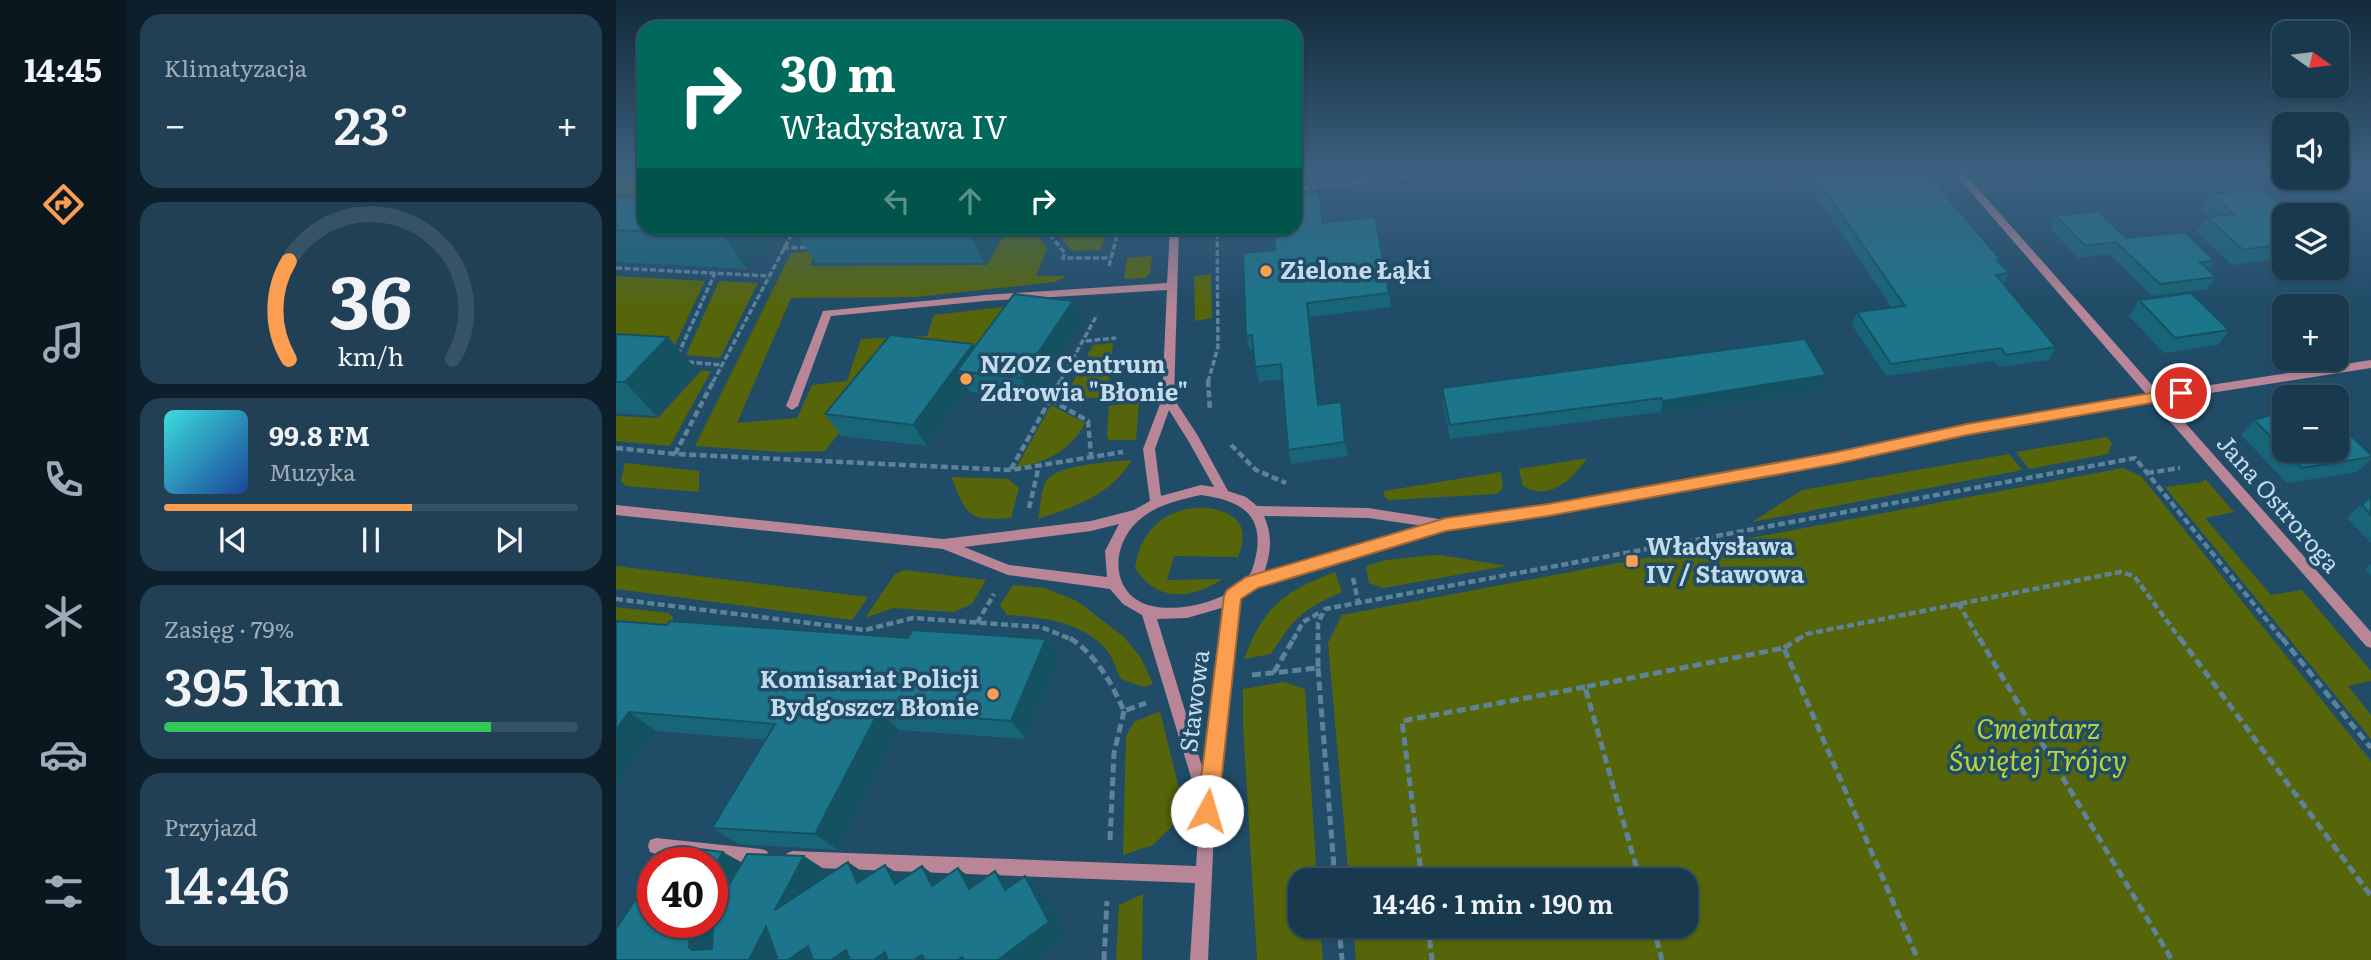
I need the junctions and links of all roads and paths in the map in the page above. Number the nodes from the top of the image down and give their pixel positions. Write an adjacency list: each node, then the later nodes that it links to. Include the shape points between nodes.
1 (1999, 219): 21 (street, Jana Ostroroga)
2 (790, 235): 8 (path)
3 (1050, 235): 9 (path, via 1065,253 1063,258)
4 (1117, 235): 9 (path)
5 (1174, 235): 13 (street)
6 (1217, 235): 25 (path, via 1218,347 1208,376)
7 (811, 247): 8 (path)
8 (783, 248): 12 (path)
9 (1111, 257): 14 (path)
10 (616, 268): 11 (path)
11 (715, 273): 12 (path); 17 (path)
12 (769, 275): 20 (path)
13 (1171, 286): 14 (street); 22 (street)
14 (1104, 289): 16 (path); 24 (street, via 827,313)
15 (1116, 338): 16 (path)
16 (1085, 341): 23 (path)
17 (675, 361)
18 (686, 362): 20 (path)
19 (2371, 364): 21 (street)
20 (722, 365): 29 (path)
21 (2156, 397): 39 (street, via 1561,508); 49 (street, Jana Ostroroga)
22 (1167, 399): 28 (street); 34 (street)
23 (1051, 400): 30 (path, via 1088,421); 31 (path)
24 (792, 406)
25 (1213, 419)
26 (1225, 439): 33 (path, via 1256,470)
27 (616, 449): 29 (path)
28 (1149, 449): 30 (path); 35 (street)
29 (675, 454): 31 (path)
30 (1091, 455): 32 (path)
31 (1011, 470): 32 (path)
32 (1038, 470): 40 (path)
33 (1298, 484)
34 (1223, 492): 35 (street, via 1201,490); 37 (street)
35 (1156, 502): 38 (street)
36 (616, 510): 41 (street)
37 (1255, 511): 39 (street, via 1368,513); 42 (street, via 1265,544)
38 (1137, 514): 40 (street, via 1091,526); 43 (street, via 1111,553)
39 (1446, 525): 42 (street)
40 (1023, 533): 41 (street)
41 (943, 544): 43 (street, via 1008,570)
42 (1252, 582): 44 (street)
43 (1114, 583): 48 (street)
44 (1233, 596): 48 (street, via 1176,614); 53 (street, Stawowa)
45 (616, 599): 56 (path, via 865,630 913,618 1041,627 1086,649 1111,682)
46 (1958, 603): 50 (path, via 1807,634); 67 (path, via 2120,572 2134,576); 77 (path)
47 (1325, 609): 51 (path, via 1317,631); 52 (path, via 1303,622); 57 (path, via 2135,458)
48 (1148, 611): 55 (street, Stawowa)
49 (2371, 642)
50 (1784, 648): 54 (path); 76 (path)
51 (1318, 668): 52 (path); 61 (path)
52 (1274, 673): 53 (path)
53 (1221, 679): 58 (street, Stawowa)
54 (1585, 687): 62 (path, via 1402,720); 63 (path)
55 (1174, 692): 56 (path); 58 (street, Stawowa)
56 (1124, 711): 64 (path, via 1114,753)
57 (2371, 748)
58 (1207, 811): 65 (street, Stawowa)
59 (656, 846): 60 (street)
60 (767, 858): 64 (street); 66 (street)
61 (1334, 868)
62 (1420, 868)
63 (1637, 868)
64 (1108, 871): 65 (street); 71 (path)
65 (1205, 875): 72 (street, Stawowa)
66 (755, 879)
67 (2371, 896)
68 (1340, 938): 73 (path)
69 (1429, 938): 74 (path)
70 (1656, 938): 75 (path)
71 (1104, 960)
72 (1199, 960)
73 (1342, 960)
74 (1432, 960)
75 (1662, 960)
76 (1918, 960)
77 (2172, 960)

